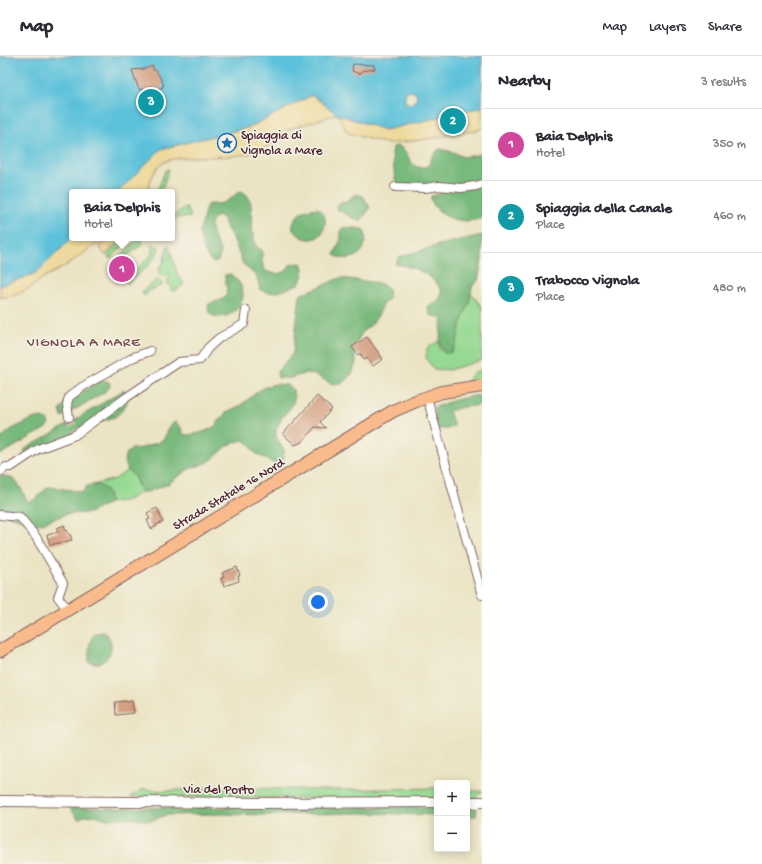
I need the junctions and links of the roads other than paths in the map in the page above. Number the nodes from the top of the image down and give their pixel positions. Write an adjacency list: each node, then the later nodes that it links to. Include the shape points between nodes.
1 (482, 184): 2 (street, via 461,188)
2 (395, 187)
3 (246, 310): 8 (street, via 244,324 219,338 200,360 179,362 74,435 38,449)
4 (150, 351): 7 (street, via 134,357 68,397)
5 (482, 386): 6 (main road, Strada Statale 16 Nord)
6 (427, 397): 10 (street); 11 (main road, Strada Statale 16 Nord, via 393,411)
7 (69, 417)
8 (0, 472)
9 (0, 515): 11 (street, via 20,517 36,537 63,583 58,597)
10 (482, 595)
11 (68, 610): 12 (main road, Strada Statale 16 Nord)
12 (0, 651)
13 (0, 801): 14 (street, Via del Porto)
14 (434, 802)
15 (470, 802): 16 (street)
16 (482, 802)

